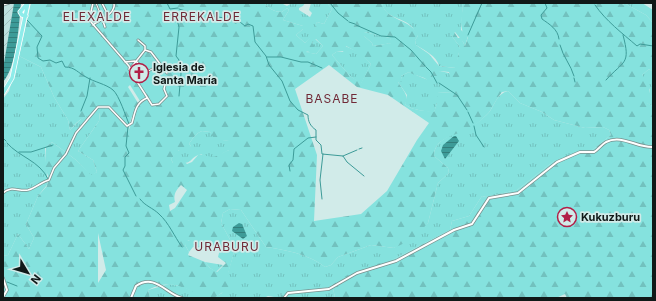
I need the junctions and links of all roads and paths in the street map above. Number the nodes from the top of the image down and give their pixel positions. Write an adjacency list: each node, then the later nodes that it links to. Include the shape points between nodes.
1 (9, 3): 6 (street)
2 (102, 3): 7 (street)
3 (114, 3): 8 (street, via 112,11)
4 (27, 4): 22 (highway, via 12,72)
5 (93, 4): 8 (street); 9 (street, via 90,18)
6 (3, 5)
7 (107, 13)
8 (102, 18): 9 (street); 10 (street)
9 (93, 25): 14 (street)
10 (105, 27)
11 (138, 40): 12 (street, via 145,46)
12 (145, 50): 13 (street); 19 (street, via 151,52)
13 (136, 61): 14 (street); 16 (street)
14 (130, 65): 17 (street); 17 (street, via 132,68)
15 (157, 66): 18 (street)
16 (142, 68): 18 (street)
17 (129, 69): 21 (street)
18 (146, 72): 21 (street)
19 (167, 73)
20 (166, 81): 23 (street, via 164,87 168,96 159,104 152,105)
21 (139, 83): 23 (street)
22 (3, 92)
23 (147, 98): 25 (street, via 140,103 133,114 132,123 127,126 109,108 98,106 76,133 49,180 28,190 11,188)
24 (653, 147): 30 (street, via 641,146 627,140 613,140 594,152 580,152 554,164 518,193 489,198 470,225 454,230 396,261 357,273 331,288 288,293)
25 (3, 193)
26 (3, 278): 27 (street, via 7,290)
27 (3, 297)
28 (131, 298): 29 (street, via 136,286 149,282 158,284)
29 (182, 298)
30 (284, 298)

